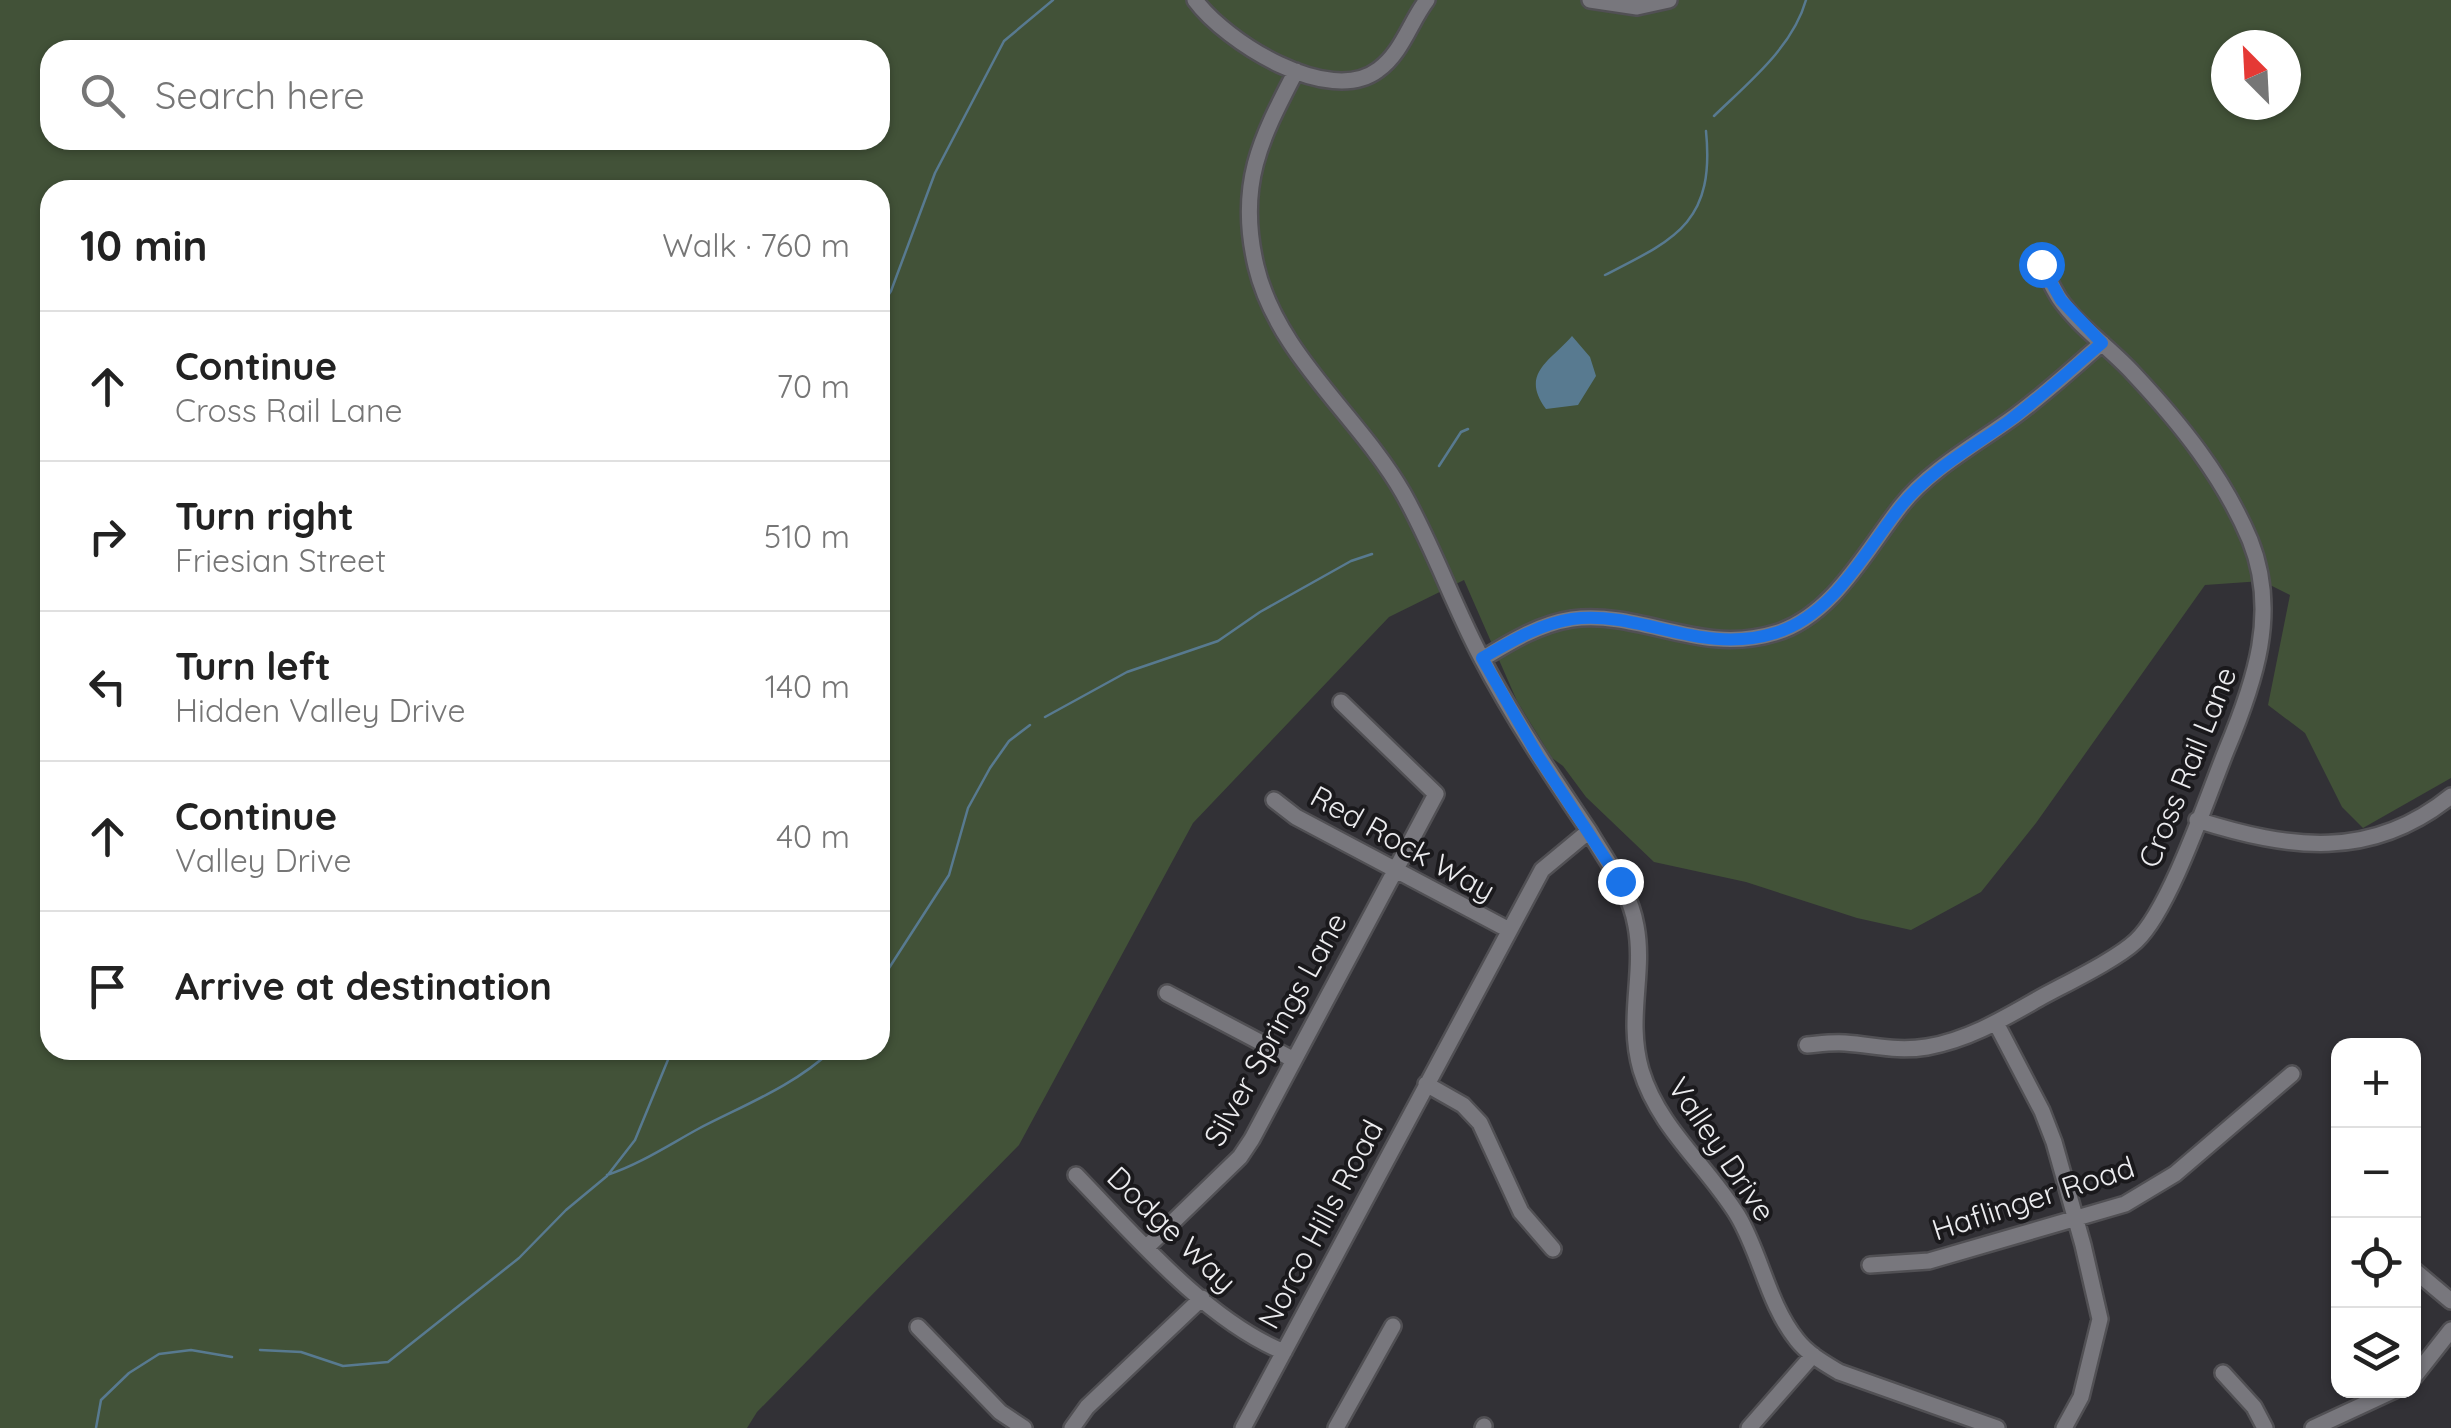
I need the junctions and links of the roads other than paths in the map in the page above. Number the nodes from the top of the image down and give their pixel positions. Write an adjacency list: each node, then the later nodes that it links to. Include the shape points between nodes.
1 (1195, 0): 5 (street, via 1228,33)
2 (1427, 0): 5 (street, via 1397,52 1378,70 1338,83)
3 (1590, 0): 4 (street, via 1637,6)
4 (1669, 0)
5 (1296, 72): 8 (street, Valley Drive, via 1264,133 1251,182 1249,226 1264,294 1280,326 1402,491)
6 (2041, 264): 7 (street, Cross Rail Lane, via 2061,300)
7 (2102, 343): 8 (street, via 1904,502 1845,580 1802,622 1748,640 1716,641 1573,619); 12 (street, Cross Rail Lane, via 2202,454 2250,539 2262,575 2262,634 2248,697)
8 (1482, 658): 13 (street, Valley Drive)
9 (1340, 702): 14 (street, Silver Springs Lane, via 1436,794)
10 (2451, 796): 12 (street, via 2374,839 2340,844 2254,838)
11 (1274, 800): 14 (street, Red Rock Way)
12 (2197, 820): 17 (street, Cross Rail Lane, via 2155,915 2135,942)
13 (1588, 832): 15 (street, Norco Hills Road, via 1542,870); 34 (street, Valley Drive, via 1610,862 1636,927 1635,1041 1648,1090 1735,1212 1784,1319)
14 (1395, 870): 15 (street, Red Rock Way); 19 (street, Silver Springs Lane)
15 (1509, 930): 21 (street, Norco Hills Road)
16 (1167, 993): 19 (street)
17 (1996, 1022): 18 (street, Cross Rail Lane, via 1925,1047); 23 (street, via 2042,1111)
18 (1807, 1045)
19 (1294, 1060): 24 (street, Silver Springs Lane, via 1240,1157)
20 (2292, 1074): 23 (street, Haflinger Road, via 2152,1190)
21 (1426, 1084): 25 (street, via 1480,1122 1515,1202); 33 (street, Norco Hills Road)
22 (1076, 1175): 24 (street, Dodge Way)
23 (2076, 1220): 26 (street, Haflinger Road, via 1929,1261); 44 (street, via 2100,1318 2081,1398)
24 (1147, 1247): 28 (street, Dodge Way)
25 (1553, 1249)
26 (1870, 1265)
27 (2421, 1276): 29 (street)
28 (1202, 1298): 33 (street, Dodge Way); 39 (street)
29 (2451, 1301)
30 (1393, 1326): 41 (street)
31 (918, 1327): 38 (street)
32 (2451, 1330): 35 (street)
33 (1284, 1352): 40 (street, Norco Hills Road)
34 (1813, 1355): 42 (street); 43 (street, Valley Drive, via 1839,1372)
35 (2421, 1368)
36 (2223, 1373): 45 (street)
37 (2378, 1398): 46 (street)
38 (1024, 1428)
39 (1072, 1428)
40 (1242, 1428)
41 (1336, 1428)
42 (1749, 1428)
43 (1997, 1428)
44 (2064, 1428)
45 (2265, 1428)
46 (2313, 1428)

